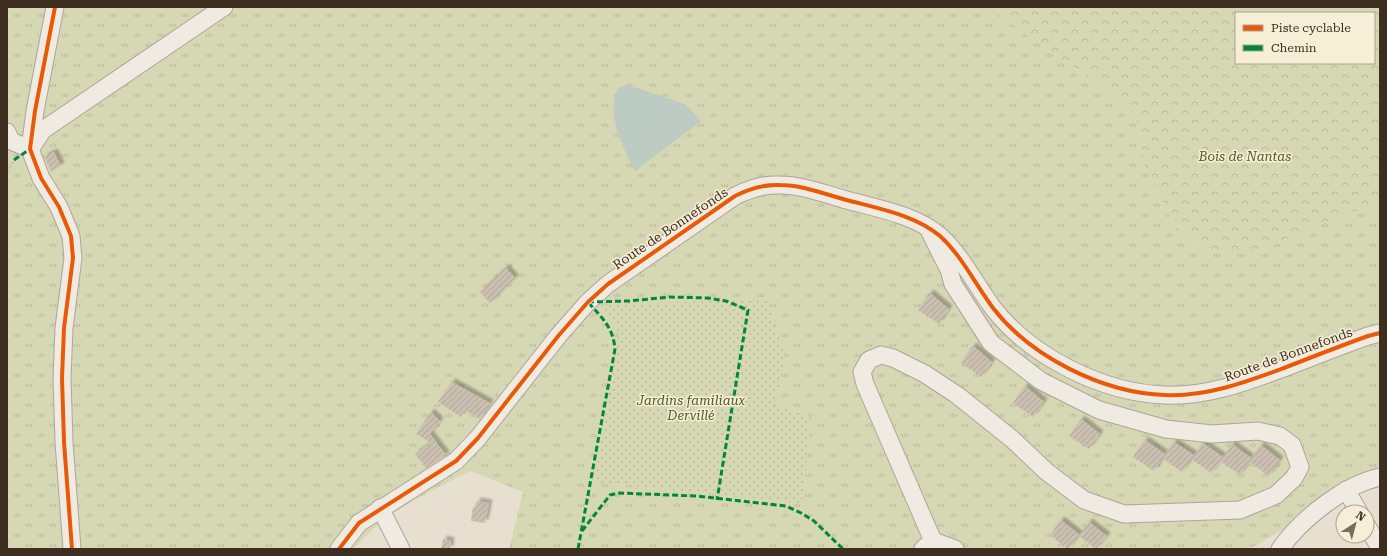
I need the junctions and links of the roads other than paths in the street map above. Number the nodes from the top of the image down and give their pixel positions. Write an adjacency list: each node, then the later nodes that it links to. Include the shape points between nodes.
1 (55, 7): 4 (street)
2 (224, 7): 4 (street, via 43,130)
3 (7, 132): 4 (street, via 10,142)
4 (30, 150): 13 (street, via 41,178 59,206 71,236 73,258 64,328 62,378)
5 (928, 226): 6 (street, Route de Bonnefonds, via 950,246 992,308 1024,341 1069,368 1121,388 1164,396 1212,391 1240,384); 10 (street, Route de Bonnefonds, via 906,217 800,187 764,185 735,196 608,284 559,335 478,438 456,461 421,485); 11 (street, via 953,284 991,344 1041,382 1099,410 1166,429 1212,434 1258,431 1280,436 1292,445 1300,467 1294,478 1276,496 1240,510 1124,514 1084,500 957,395 925,374 893,358 881,355 868,360 862,372)
6 (1380, 333)
7 (1380, 477): 8 (street)
8 (1346, 490): 9 (street); 12 (street, via 1324,506)
9 (1354, 504)
10 (380, 508): 14 (street, Route de Bonnefonds, via 359,523); 15 (street)
11 (928, 545): 16 (street)
12 (1279, 547)
13 (72, 549)
14 (338, 549)
15 (401, 549)
16 (955, 549)

